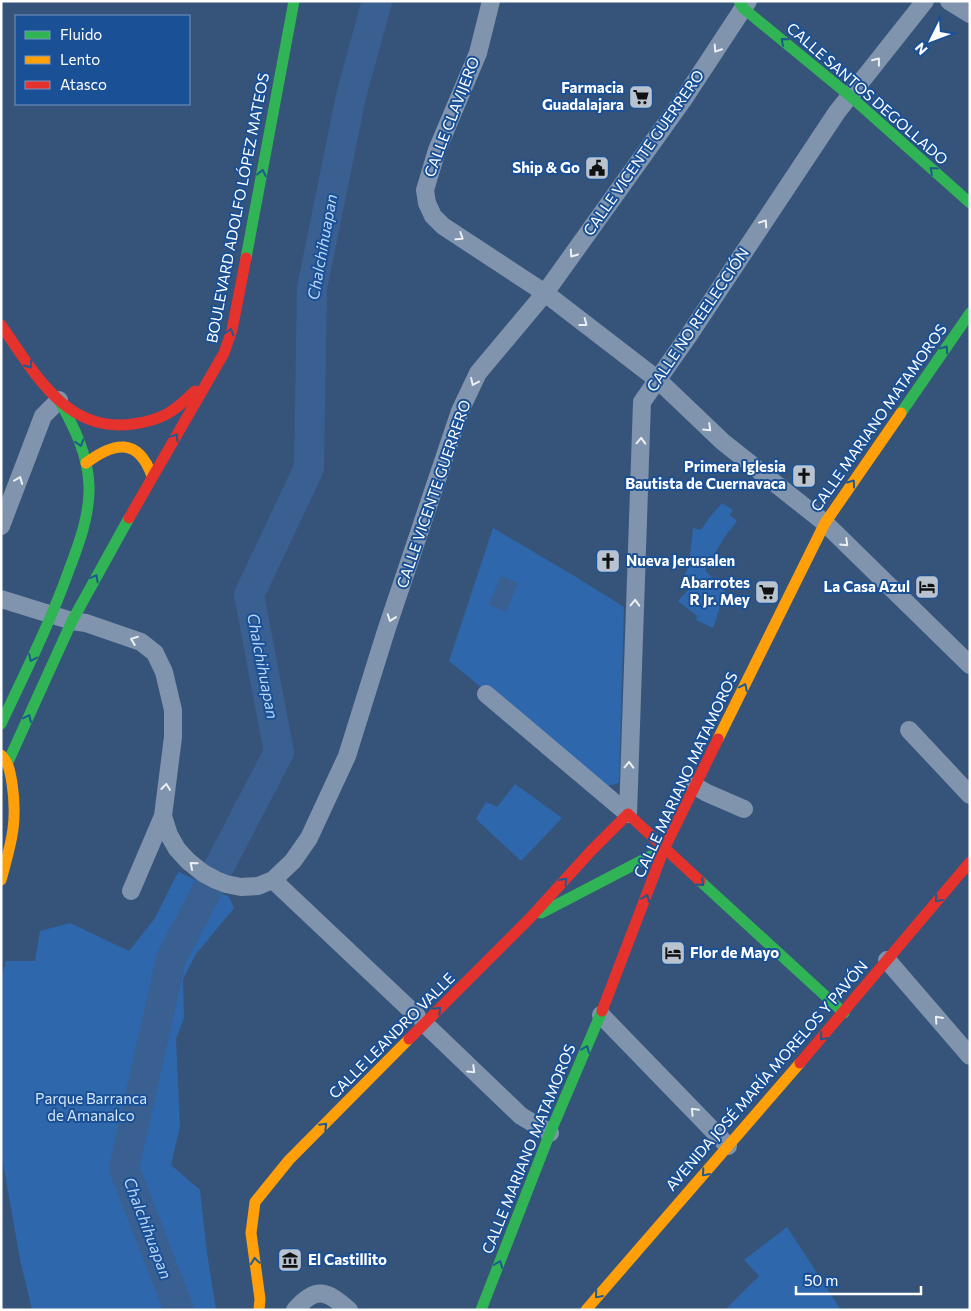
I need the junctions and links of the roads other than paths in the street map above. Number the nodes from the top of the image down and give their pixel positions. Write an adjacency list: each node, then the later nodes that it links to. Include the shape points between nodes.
1 (294, 1): 12 (street, BOULEVARD ADOLFO LÓPEZ MATEOS, one-way to 1, via 232,330)
2 (491, 1): 9 (street, CALLE CLAVIJERO, one-way to 9, via 478,53 429,173 425,190 427,203 443,226)
3 (925, 1): 7 (street, CALLE NO REELECCIÓN, one-way to 3)
4 (950, 1): 6 (street)
5 (740, 4): 7 (street, CALLE SANTOS DEGOLLADO, one-way to 5); 9 (street, CALLE VICENTE GUERRERO, one-way to 9, via 683,100)
6 (970, 14)
7 (850, 96): 8 (street, CALLE SANTOS DEGOLLADO, one-way to 7); 13 (street, CALLE NO REELECCIÓN, one-way to 7)
8 (970, 202)
9 (545, 293): 13 (street, CALLE CLAVIJERO, one-way to 13); 35 (street, CALLE VICENTE GUERRERO, one-way to 35, via 478,373 460,411 347,756 309,838 293,860)
10 (970, 313): 17 (street, CALLE MARIANO MATAMOROS, one-way to 10)
11 (1, 325): 14 (street, one-way to 14, via 38,378)
12 (211, 377): 14 (street, via 165,417 123,426 83,419); 16 (street, BOULEVARD ADOLFO LÓPEZ MATEOS, one-way to 12)
13 (658, 380): 17 (street, CALLE CLAVIJERO, one-way to 17, via 723,442); 30 (street, CALLE NO REELECCIÓN, one-way to 13, via 642,402)
14 (59, 400): 15 (street, one-way to 15, via 76,431); 18 (street, one-way to 14, via 43,416)
15 (86, 463): 16 (street, via 114,446 128,446 141,453); 20 (street, via 89,506)
16 (152, 476): 21 (street, BOULEVARD ADOLFO LÓPEZ MATEOS, one-way to 16)
17 (825, 523): 22 (street, CALLE CLAVIJERO, one-way to 22); 27 (street, CALLE MARIANO MATAMOROS, one-way to 17)
18 (1, 526)
19 (1, 598): 20 (street)
20 (53, 614): 21 (street); 24 (street, one-way to 24)
21 (72, 621): 26 (street, BOULEVARD ADOLFO LÓPEZ MATEOS, one-way to 21); 31 (street, one-way to 21, via 173,737 173,710 164,672 155,654 141,642)
22 (970, 665)
23 (486, 694): 30 (street)
24 (1, 724)
25 (910, 730): 28 (street)
26 (4, 759): 34 (street, via 15,804 14,832)
27 (695, 786): 29 (street); 32 (street, CALLE MARIANO MATAMOROS)
28 (970, 795)
29 (744, 809)
30 (628, 814): 32 (street); 37 (street, CALLE LEANDRO VALLE, one-way to 30)
31 (162, 816): 35 (street, one-way to 31, via 241,887 203,873 176,849); 36 (street)
32 (664, 849): 37 (street); 39 (street, one-way to 39); 40 (street, CALLE MARIANO MATAMOROS, one-way to 32)
33 (970, 862): 38 (street, AVENIDA JOSÉ MARÍA MORELOS Y PAVÓN, one-way to 38)
34 (1, 880)
35 (266, 883): 41 (street)
36 (131, 891)
37 (530, 918): 41 (street, CALLE LEANDRO VALLE, one-way to 37)
38 (887, 960): 39 (street, AVENIDA JOSÉ MARÍA MORELOS Y PAVÓN); 42 (street, one-way to 38)
39 (844, 1013): 44 (street, AVENIDA JOSÉ MARÍA MORELOS Y PAVÓN, one-way to 44)
40 (601, 1015): 43 (street, CALLE MARIANO MATAMOROS, one-way to 40); 44 (street, one-way to 40)
41 (421, 1020): 43 (street, one-way to 43, via 521,1116); 45 (street, CALLE LEANDRO VALLE, one-way to 41, via 251,1232 255,1202 289,1160)
42 (970, 1056)
43 (550, 1133): 48 (street, CALLE MARIANO MATAMOROS, one-way to 43)
44 (728, 1146): 49 (street, AVENIDA JOSÉ MARÍA MORELOS Y PAVÓN, one-way to 49)
45 (259, 1310)
46 (295, 1310): 47 (street, via 304,1299 317,1292 336,1298)
47 (349, 1310)
48 (481, 1310)
49 (586, 1310)

